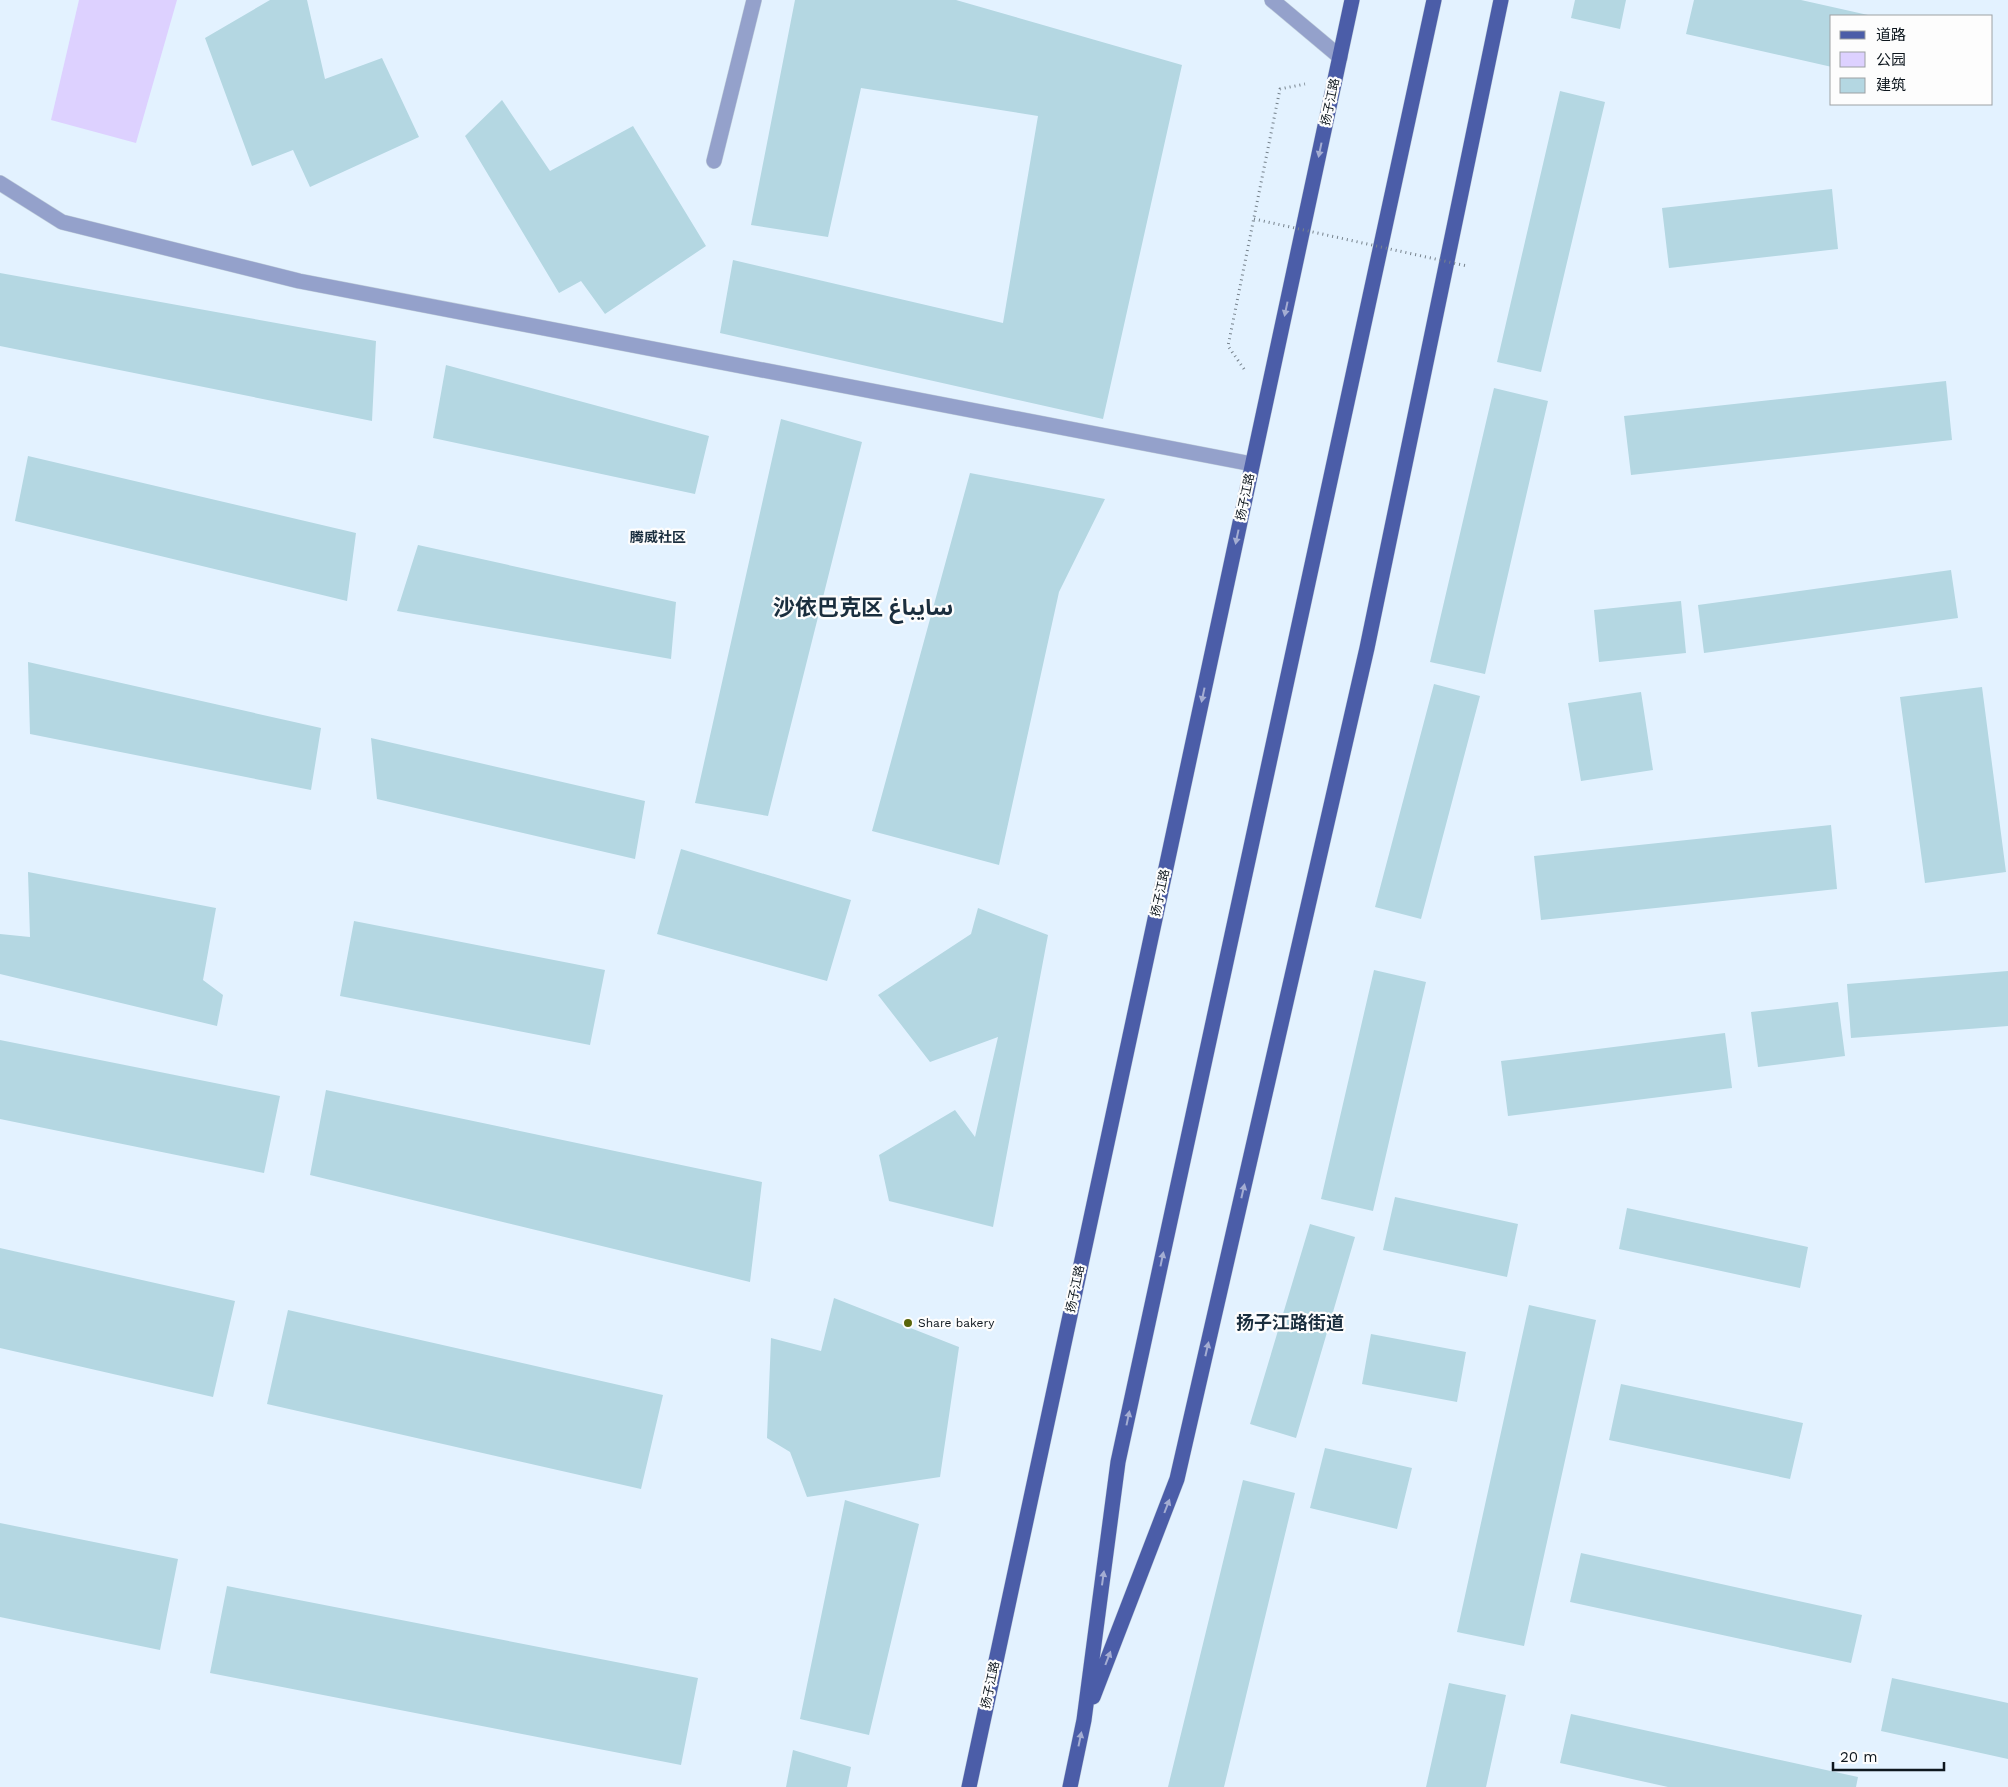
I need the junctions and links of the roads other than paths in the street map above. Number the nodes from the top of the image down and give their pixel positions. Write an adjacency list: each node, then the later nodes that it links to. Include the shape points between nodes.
1 (754, 0): 7 (street)
2 (1272, 0): 6 (street)
3 (1352, 0): 6 (main road, 扬子江路)
4 (1434, 0): 10 (main road, one-way to 4, via 1118,1462)
5 (1501, 0): 10 (main road, one-way to 5, via 1178,1479 1367,648)
6 (1340, 57): 9 (main road, 扬子江路, one-way to 9)
7 (714, 161)
8 (0, 182): 9 (street, via 62,222 300,281)
9 (1252, 464): 11 (main road, 扬子江路, one-way to 11)
10 (1084, 1720): 12 (main road, one-way to 10)
11 (969, 1787)
12 (1070, 1787)

